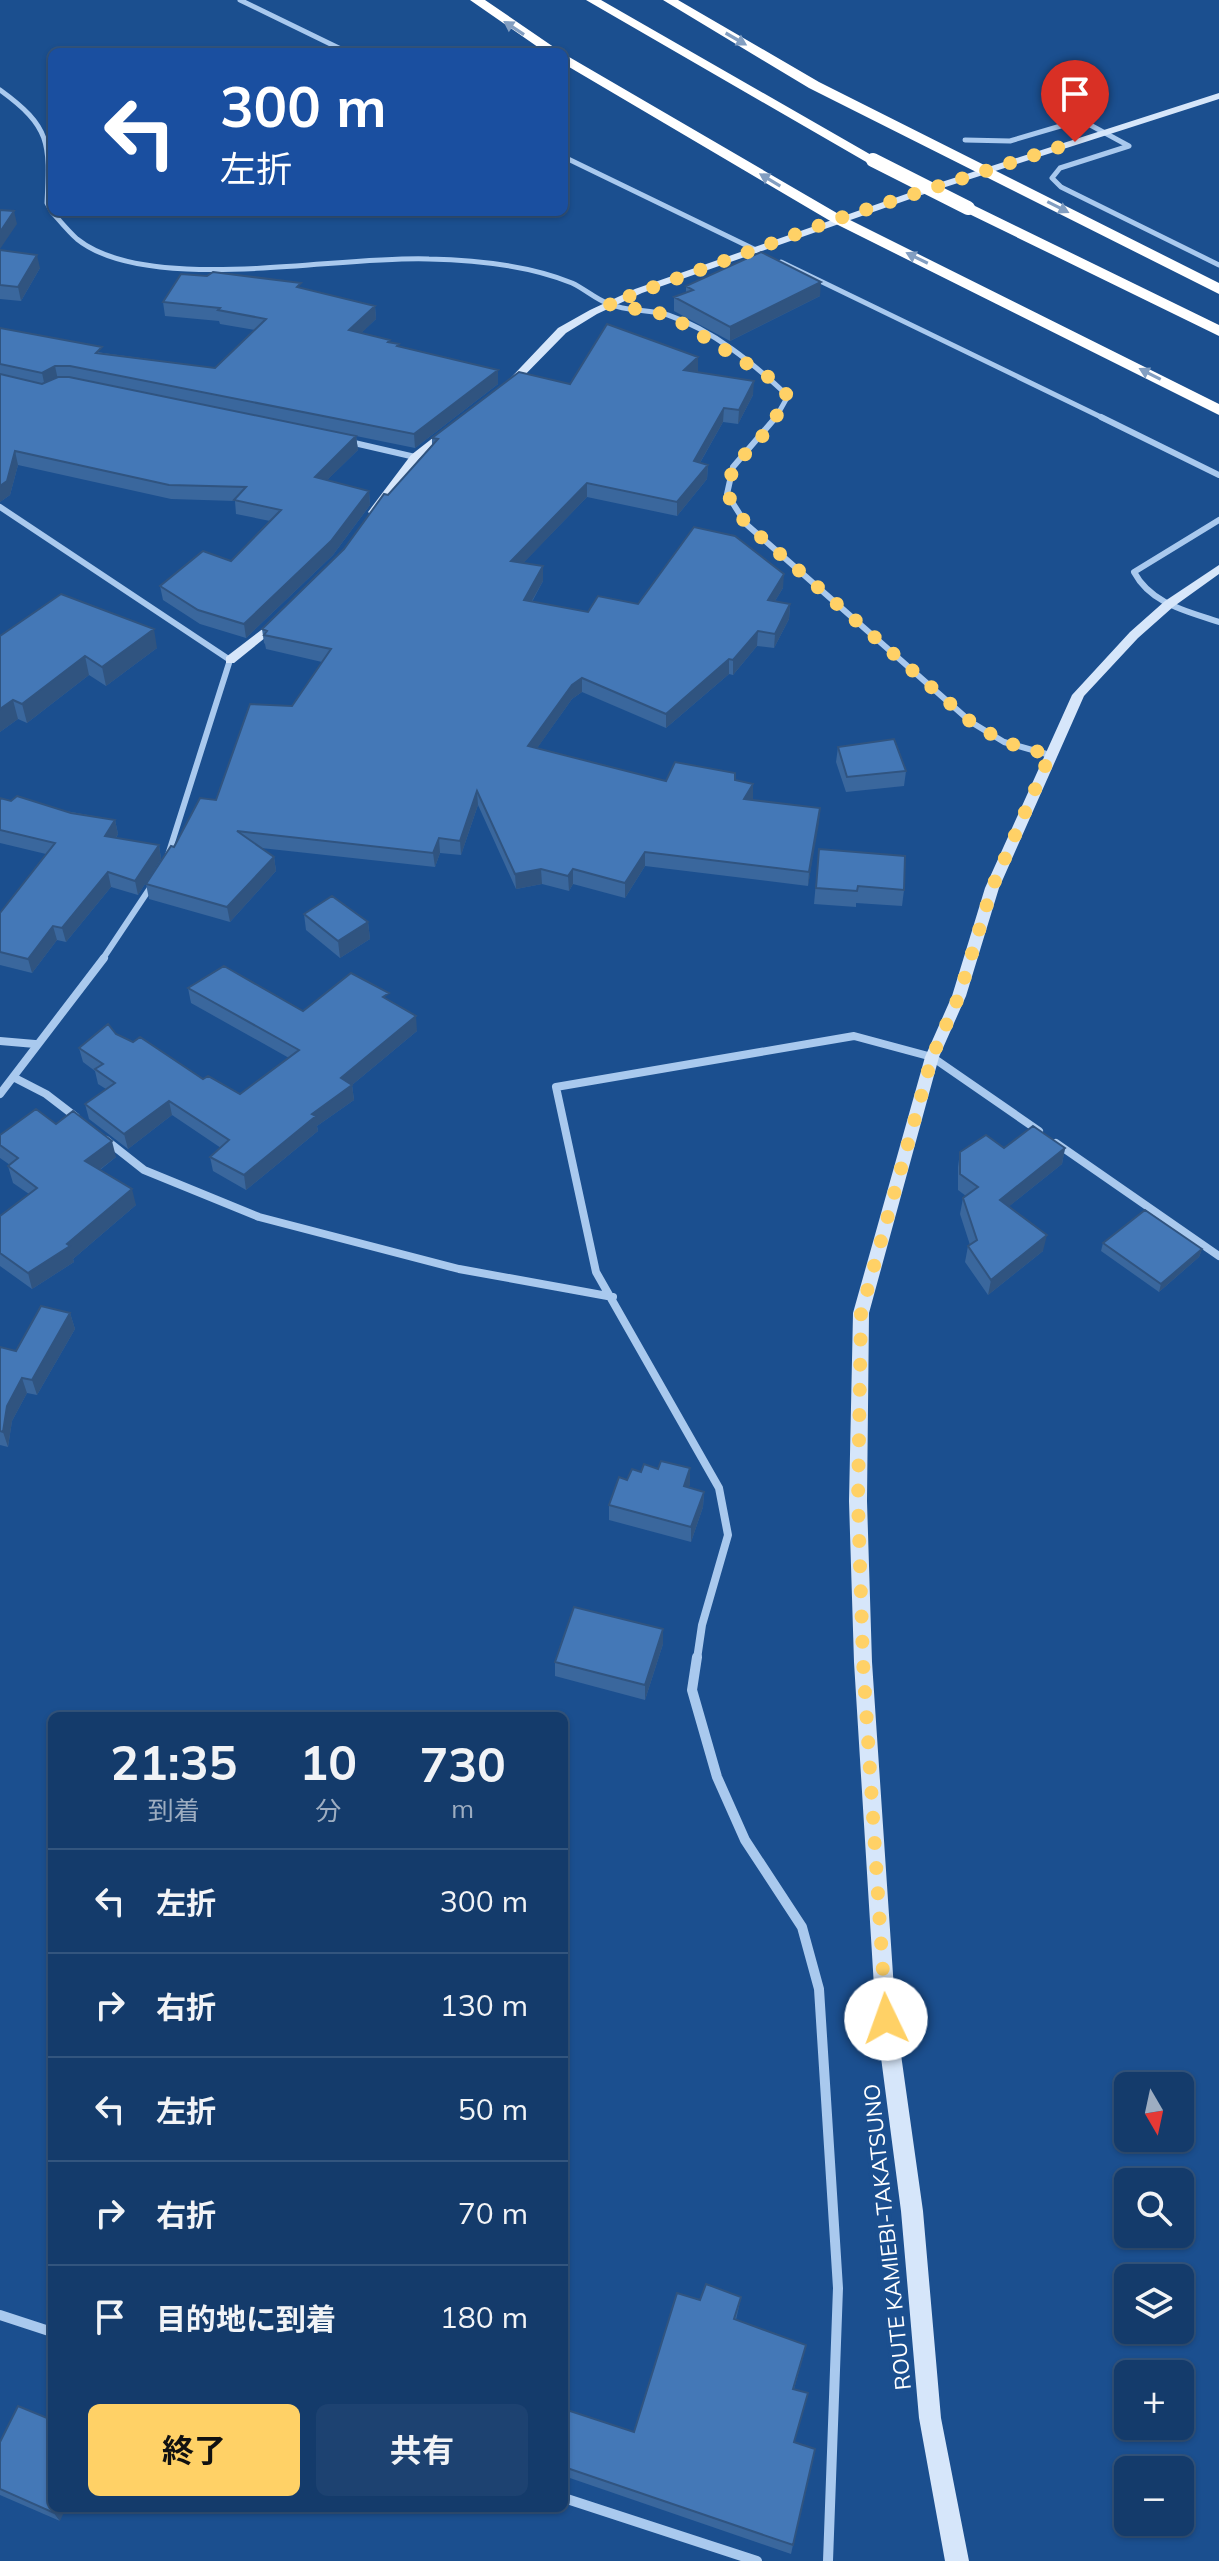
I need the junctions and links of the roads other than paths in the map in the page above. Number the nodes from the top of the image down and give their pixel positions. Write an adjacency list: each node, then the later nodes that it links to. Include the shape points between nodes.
1 (240, 0): 5 (street)
2 (476, 0): 6 (highway, one-way to 2)
3 (592, 0): 25 (highway, bridge, via 873,160)
4 (669, 0): 15 (highway, one-way to 15, via 814,85)
5 (339, 48)
6 (548, 48)
7 (568, 60): 18 (highway, one-way to 7)
8 (0, 90): 11 (street)
9 (1219, 96): 10 (main road)
10 (1104, 132): 12 (street, via 1081,120 1014,143); 15 (main road); 22 (street, via 1129,146 1060,168 1052,178)
11 (48, 134)
12 (965, 140)
13 (568, 159): 19 (street)
14 (48, 169): 16 (street)
15 (989, 171): 18 (main road); 23 (highway, one-way to 23)
16 (48, 205)
17 (55, 216): 24 (street, via 71,238 93,250 151,265 201,269 374,258 463,261 582,287)
18 (837, 219): 19 (main road); 27 (highway, one-way to 18)
19 (754, 250): 20 (street); 24 (main road)
20 (766, 255)
21 (778, 261): 31 (street)
22 (1219, 265)
23 (1219, 289)
24 (608, 304): 26 (main road, via 544,344 523,374); 40 (street, via 669,315 770,378 788,396 769,429 733,467 727,494 746,524 971,722 1004,742)
25 (1219, 331)
26 (499, 392)
27 (1219, 410)
28 (463, 420): 30 (main road)
29 (342, 440): 30 (street)
30 (415, 457): 34 (main road)
31 (1219, 475)
32 (0, 507): 39 (street)
33 (1219, 520): 36 (street, via 1134,572 1138,584)
34 (367, 521)
35 (1219, 569): 36 (main road, ROUTE KAMIEBI-TAKATSUNO)
36 (1169, 604): 38 (street); 40 (main road, ROUTE KAMIEBI-TAKATSUNO, via 1078,695)
37 (284, 615): 39 (main road)
38 (1219, 622)
39 (230, 660): 41 (street)
40 (1050, 755): 45 (main road, ROUTE KAMIEBI-TAKATSUNO, via 992,888 959,996)
41 (167, 861)
42 (160, 872): 44 (street, via 125,930)
43 (0, 1041): 44 (street)
44 (35, 1044): 46 (street)
45 (932, 1057): 50 (street); 51 (street, via 854,1036 556,1087 596,1272); 57 (main road, ROUTE KAMIEBI-TAKATSUNO, via 861,1313 858,1501 886,2019 912,2211 930,2418)
46 (13, 1077): 47 (street); 48 (street)
47 (0, 1094)
48 (83, 1123)
49 (95, 1132): 51 (street, via 144,1170 259,1217 459,1269)
50 (1219, 1256)
51 (613, 1297): 56 (street, via 719,1488 728,1535 702,1625 692,1690 717,1777 745,1840 802,1927 819,1989 838,2288)
52 (0, 2315): 53 (street)
53 (48, 2331)
54 (568, 2499): 55 (street)
55 (757, 2561)
56 (828, 2561)
57 (957, 2561)

